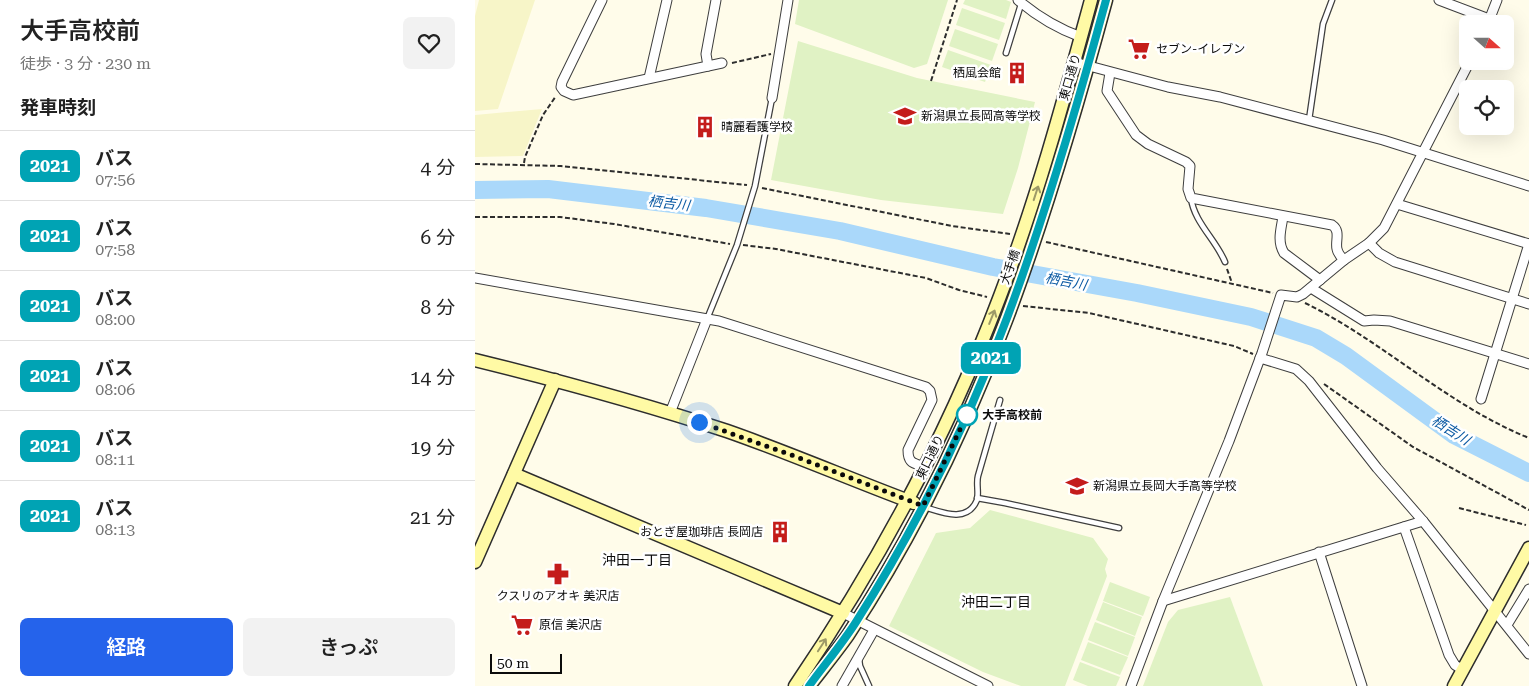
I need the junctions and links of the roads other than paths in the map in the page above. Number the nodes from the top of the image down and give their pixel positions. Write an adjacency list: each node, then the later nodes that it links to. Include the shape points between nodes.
1 (602, 0): 21 (street, via 561,87 573,95)
2 (667, 0): 21 (street)
3 (716, 0): 17 (street, via 706,54)
4 (788, 0): 22 (street)
5 (1091, 0): 13 (street, 東口通り)
6 (1106, 0): 18 (street, 東口通り)
7 (1332, 0): 23 (lane, via 1323,24)
8 (1439, 0): 11 (street)
9 (1497, 0): 12 (street)
10 (1020, 1): 13 (street, via 1050,24); 14 (lane)
11 (1474, 15)
12 (1491, 15)
13 (1081, 37): 15 (street, 東口通り)
14 (1006, 54)
15 (1074, 62): 18 (street); 29 (street, 東口通り, one-way to 15, via 1036,192)
16 (722, 63): 17 (street)
17 (708, 66): 21 (street)
18 (1088, 66): 20 (street); 30 (street, 東口通り)
19 (1465, 70): 24 (street)
20 (1110, 73): 23 (street); 26 (street, via 1107,92 1136,135 1190,166)
21 (649, 78)
22 (772, 98): 42 (lane, via 757,188)
23 (1309, 120): 24 (street)
24 (1424, 152): 25 (street); 27 (street)
25 (1529, 186)
26 (1191, 198): 28 (street); 34 (lane, via 1195,213)
27 (1397, 204): 31 (street, via 1384,228); 32 (street)
28 (1283, 217): 33 (street, via 1332,225 1336,228 1337,251); 36 (street, via 1281,248)
29 (1015, 237): 38 (street, 大手橋)
30 (1040, 242): 40 (street, 大手橋)
31 (1369, 243): 33 (street); 39 (street, via 1395,262)
32 (1529, 244): 39 (street)
33 (1344, 260): 36 (street)
34 (1225, 262)
35 (475, 278): 42 (street)
36 (1320, 280): 37 (street)
37 (1311, 288): 43 (street, via 1364,321 1390,321); 44 (street, via 1297,297 1280,297)
38 (994, 296): 51 (street, 東口通り, one-way to 38, via 972,366)
39 (1512, 299): 41 (street); 43 (street)
40 (1019, 302): 55 (street, 東口通り)
41 (1529, 304)
42 (707, 319): 50 (street); 51 (street, via 926,387 932,400 908,450 910,462)
43 (1495, 354): 46 (street); 48 (street)
44 (1259, 355): 56 (street, via 1296,368 1309,381); 63 (street, via 1229,441)
45 (475, 360): 47 (street)
46 (1529, 364)
47 (555, 380): 50 (street); 52 (street)
48 (1481, 399)
49 (1000, 400): 53 (lane, via 976,484)
50 (670, 413): 54 (street, via 794,456)
51 (925, 467): 54 (street, 東口通り)
52 (514, 474): 61 (street); 65 (street)
53 (977, 498): 55 (lane, via 967,510 953,516); 58 (lane)
54 (908, 501): 55 (street); 65 (street, 東口通り)
55 (923, 506): 66 (street, 東口通り)
56 (1423, 521): 57 (street); 64 (street)
57 (1404, 527): 60 (street); 71 (street, via 1449,655)
58 (1119, 528)
59 (1529, 548): 64 (street)
60 (1319, 552): 63 (street); 79 (street)
61 (475, 562)
62 (1529, 589): 67 (street)
63 (1163, 601): 78 (street)
64 (1495, 611): 67 (street); 71 (street)
65 (843, 613): 66 (street); 73 (street, 東口通り, one-way to 65)
66 (857, 620): 68 (street); 74 (street, 東口通り)
67 (1507, 625): 69 (street)
68 (874, 630): 70 (street); 72 (street)
69 (1528, 653)
70 (859, 658): 75 (street); 76 (lane)
71 (1463, 670): 80 (street)
72 (972, 682): 77 (street)
73 (795, 686)
74 (809, 686)
75 (842, 686)
76 (869, 686)
77 (988, 686)
78 (1131, 686)
79 (1363, 686)
80 (1454, 686)

